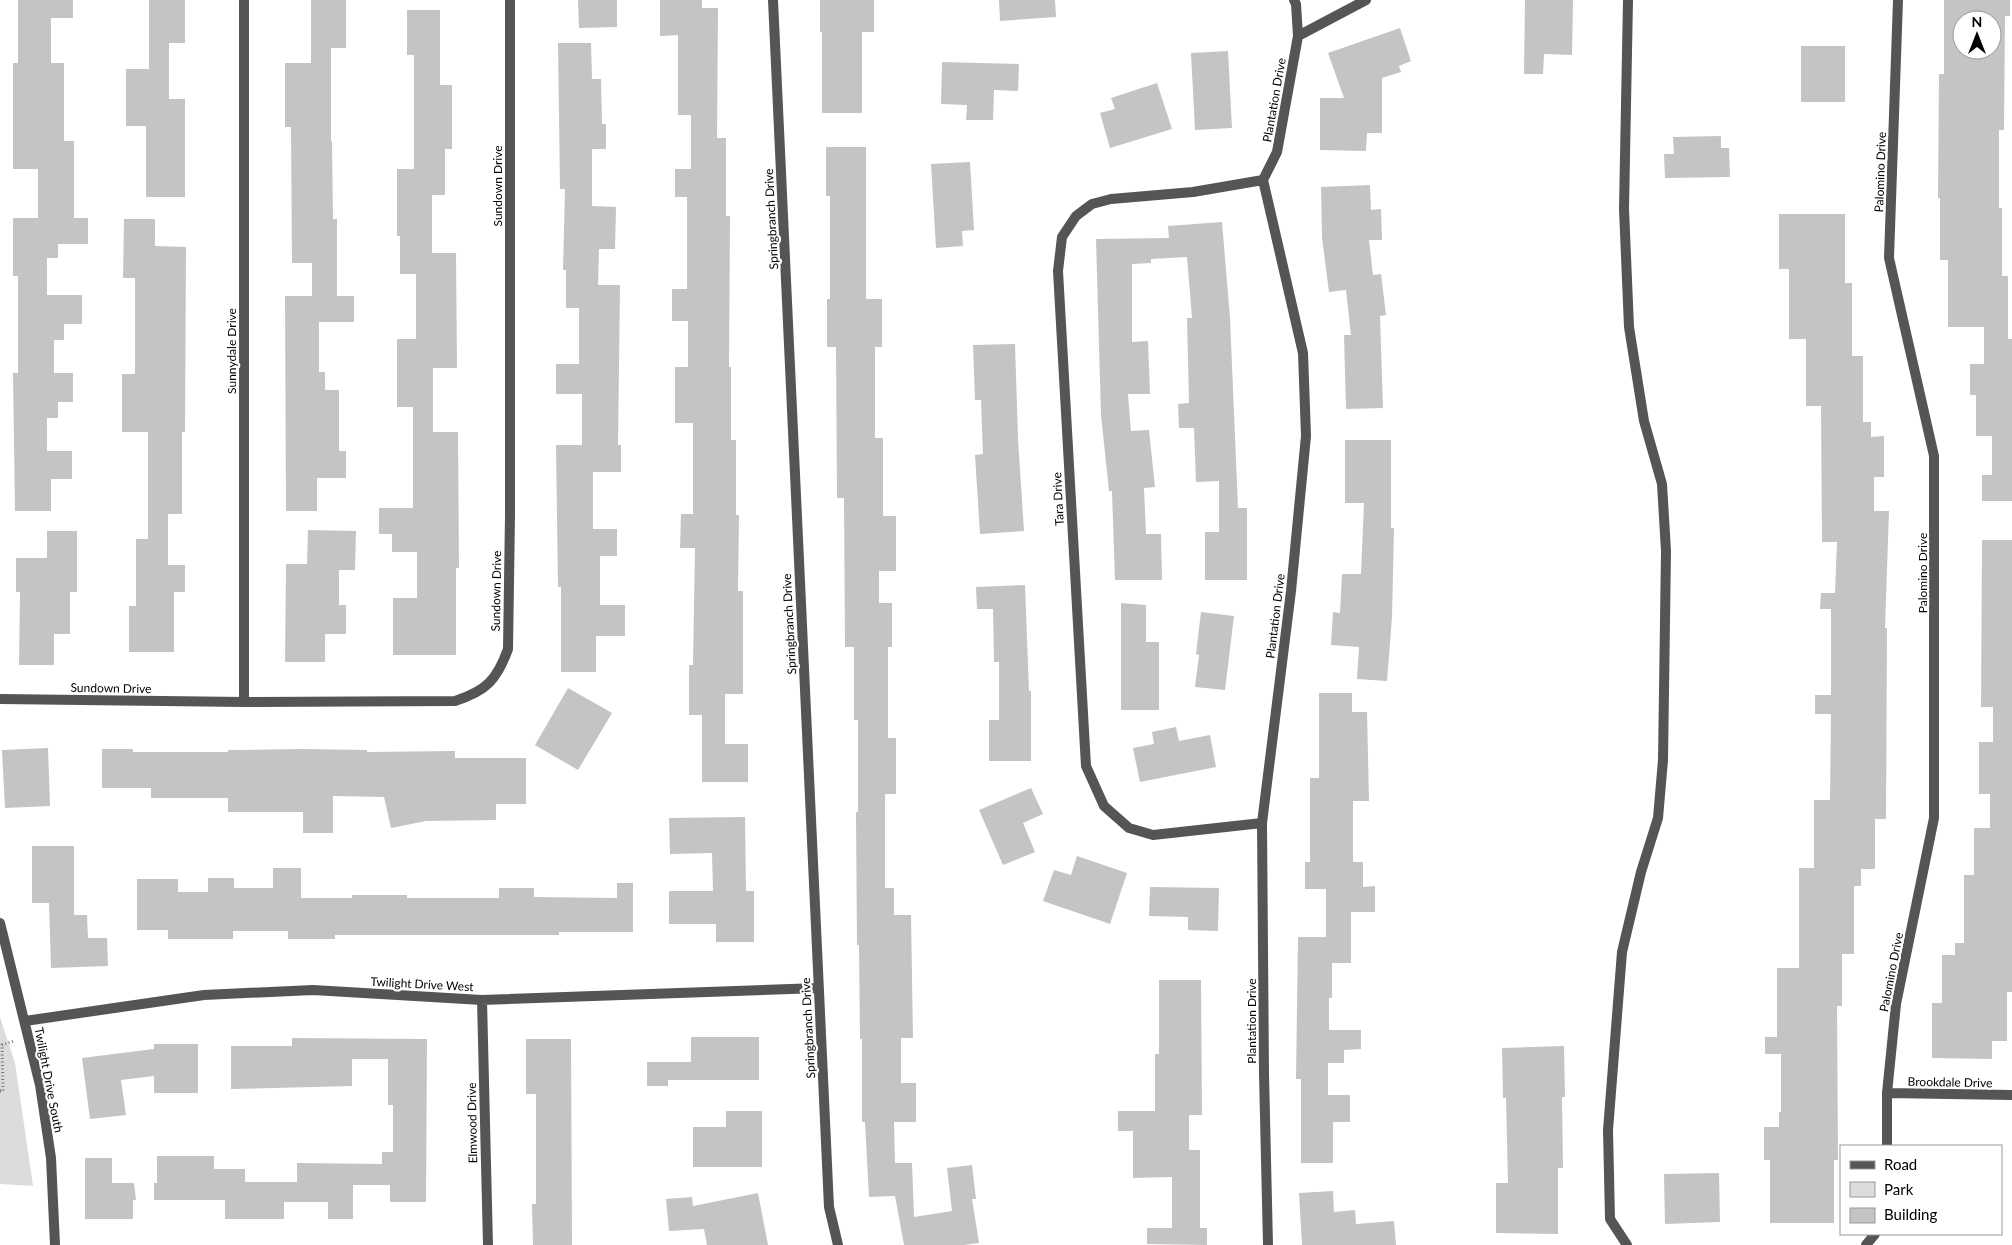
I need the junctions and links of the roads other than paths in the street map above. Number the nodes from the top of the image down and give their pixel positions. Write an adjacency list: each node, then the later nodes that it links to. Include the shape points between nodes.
1 (244, 0): 11 (street, Sunnydale Drive)
2 (510, 0): 11 (street, Sundown Drive, via 510,514 508,649 501,668 490,684 474,695 455,700)
3 (773, 0): 14 (street, Springbranch Drive)
4 (1294, 0): 8 (street, Plantation Drive)
5 (1366, 0): 8 (street)
6 (1628, 0): 25 (street, via 1624,209 1629,327 1644,421 1662,484 1666,551 1663,760 1658,818 1640,872 1622,952 1608,1130 1610,1219)
7 (1898, 0): 17 (street, Palomino Drive, via 1889,258 1934,456 1934,818 1896,1004)
8 (1298, 36): 9 (street, Plantation Drive, via 1277,152)
9 (1263, 180): 12 (street, Plantation Drive, via 1303,353 1306,436 1291,591); 12 (street, Tara Drive, via 1092,204 1076,216 1062,237 1058,272 1086,766 1104,806 1129,828 1153,835)
10 (0, 699): 11 (street, Sundown Drive)
11 (244, 702)
12 (1262, 823): 24 (street, Plantation Drive)
13 (0, 922): 16 (street, Twilight Drive South)
14 (819, 988): 15 (street, Twilight Drive West); 23 (street, Springbranch Drive, via 829,1207)
15 (482, 1000): 16 (street, Twilight Drive West, via 313,990 204,995); 22 (street, Elmwood Drive)
16 (25, 1021): 21 (street, Twilight Drive South, via 40,1085 51,1158)
17 (1887, 1093): 18 (street, Brookdale Drive); 19 (street, Palomino Drive)
18 (2012, 1095)
19 (1886, 1145)
20 (1874, 1235): 26 (street)
21 (55, 1245)
22 (488, 1245)
23 (838, 1245)
24 (1268, 1245)
25 (1627, 1245)
26 (1866, 1245)

